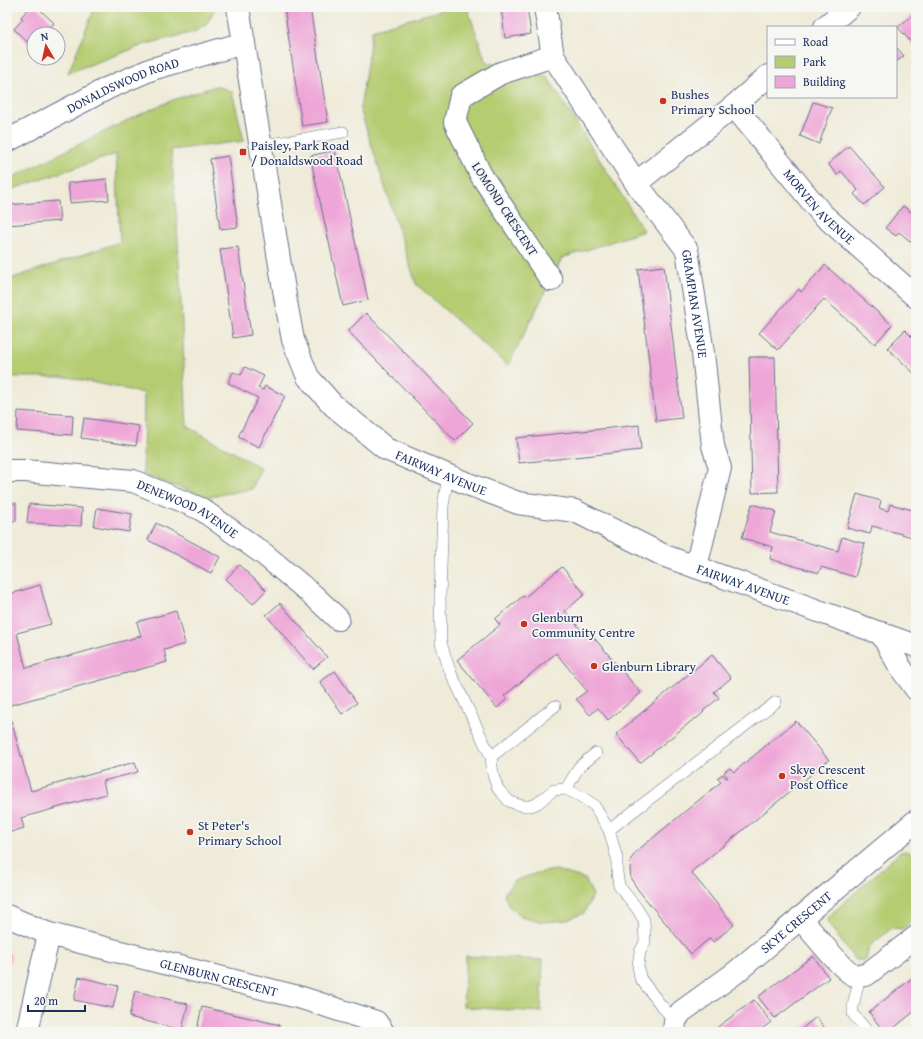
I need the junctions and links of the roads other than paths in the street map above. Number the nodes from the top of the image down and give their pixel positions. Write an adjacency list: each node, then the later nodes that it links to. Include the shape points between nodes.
1 (238, 7): 5 (street, FAIRWAY AVENUE)
2 (545, 7): 6 (street, GRAMPIAN AVENUE)
3 (849, 7): 4 (street)
4 (826, 26)
5 (244, 44): 10 (street, DONALDSWOOD ROAD, via 152,69 108,88); 11 (street, FAIRWAY AVENUE)
6 (553, 56): 12 (street, GRAMPIAN AVENUE); 13 (street, LOMOND CRESCENT, via 501,73 461,96 455,122 481,175)
7 (767, 77): 8 (street)
8 (734, 106): 12 (street); 14 (street, MORVEN AVENUE, via 822,214)
9 (343, 132): 11 (lane)
10 (7, 141)
11 (260, 146): 16 (street, FAIRWAY AVENUE, via 293,340 308,376 333,406 386,450)
12 (636, 182): 17 (street, GRAMPIAN AVENUE, via 687,250 704,354 712,446 720,468)
13 (551, 280)
14 (916, 298)
15 (7, 471): 18 (street, DENEWOOD AVENUE, via 133,481 201,509 264,555)
16 (448, 476): 17 (street, FAIRWAY AVENUE, via 518,503 575,512 665,556); 25 (lane, via 443,506 441,643 450,671)
17 (696, 567): 19 (street, FAIRWAY AVENUE)
18 (338, 619)
19 (881, 633): 20 (street, FAIRWAY AVENUE); 21 (street)
20 (916, 646)
21 (916, 689)
22 (776, 702): 28 (lane)
23 (555, 706): 25 (lane)
24 (596, 753): 26 (lane, via 579,767)
25 (491, 757): 26 (lane, via 493,776 498,789 509,801 516,804 531,806 554,790)
26 (566, 789): 28 (lane, via 594,805)
27 (913, 829): 30 (street, SKYE CRESCENT)
28 (609, 830): 34 (lane, via 617,858 620,886 644,920 645,942 638,965 640,978)
29 (7, 916): 31 (street, GLENBURN CRESCENT)
30 (800, 918): 33 (street, via 843,967 853,975); 34 (street, SKYE CRESCENT, via 735,973 681,1012)
31 (49, 934): 35 (street); 36 (street, GLENBURN CRESCENT, via 302,998 376,1022)
32 (916, 937): 33 (street, via 866,975)
33 (860, 976): 37 (lane, via 853,1014)
34 (674, 1026)
35 (27, 1032)
36 (383, 1032)
37 (868, 1032)

